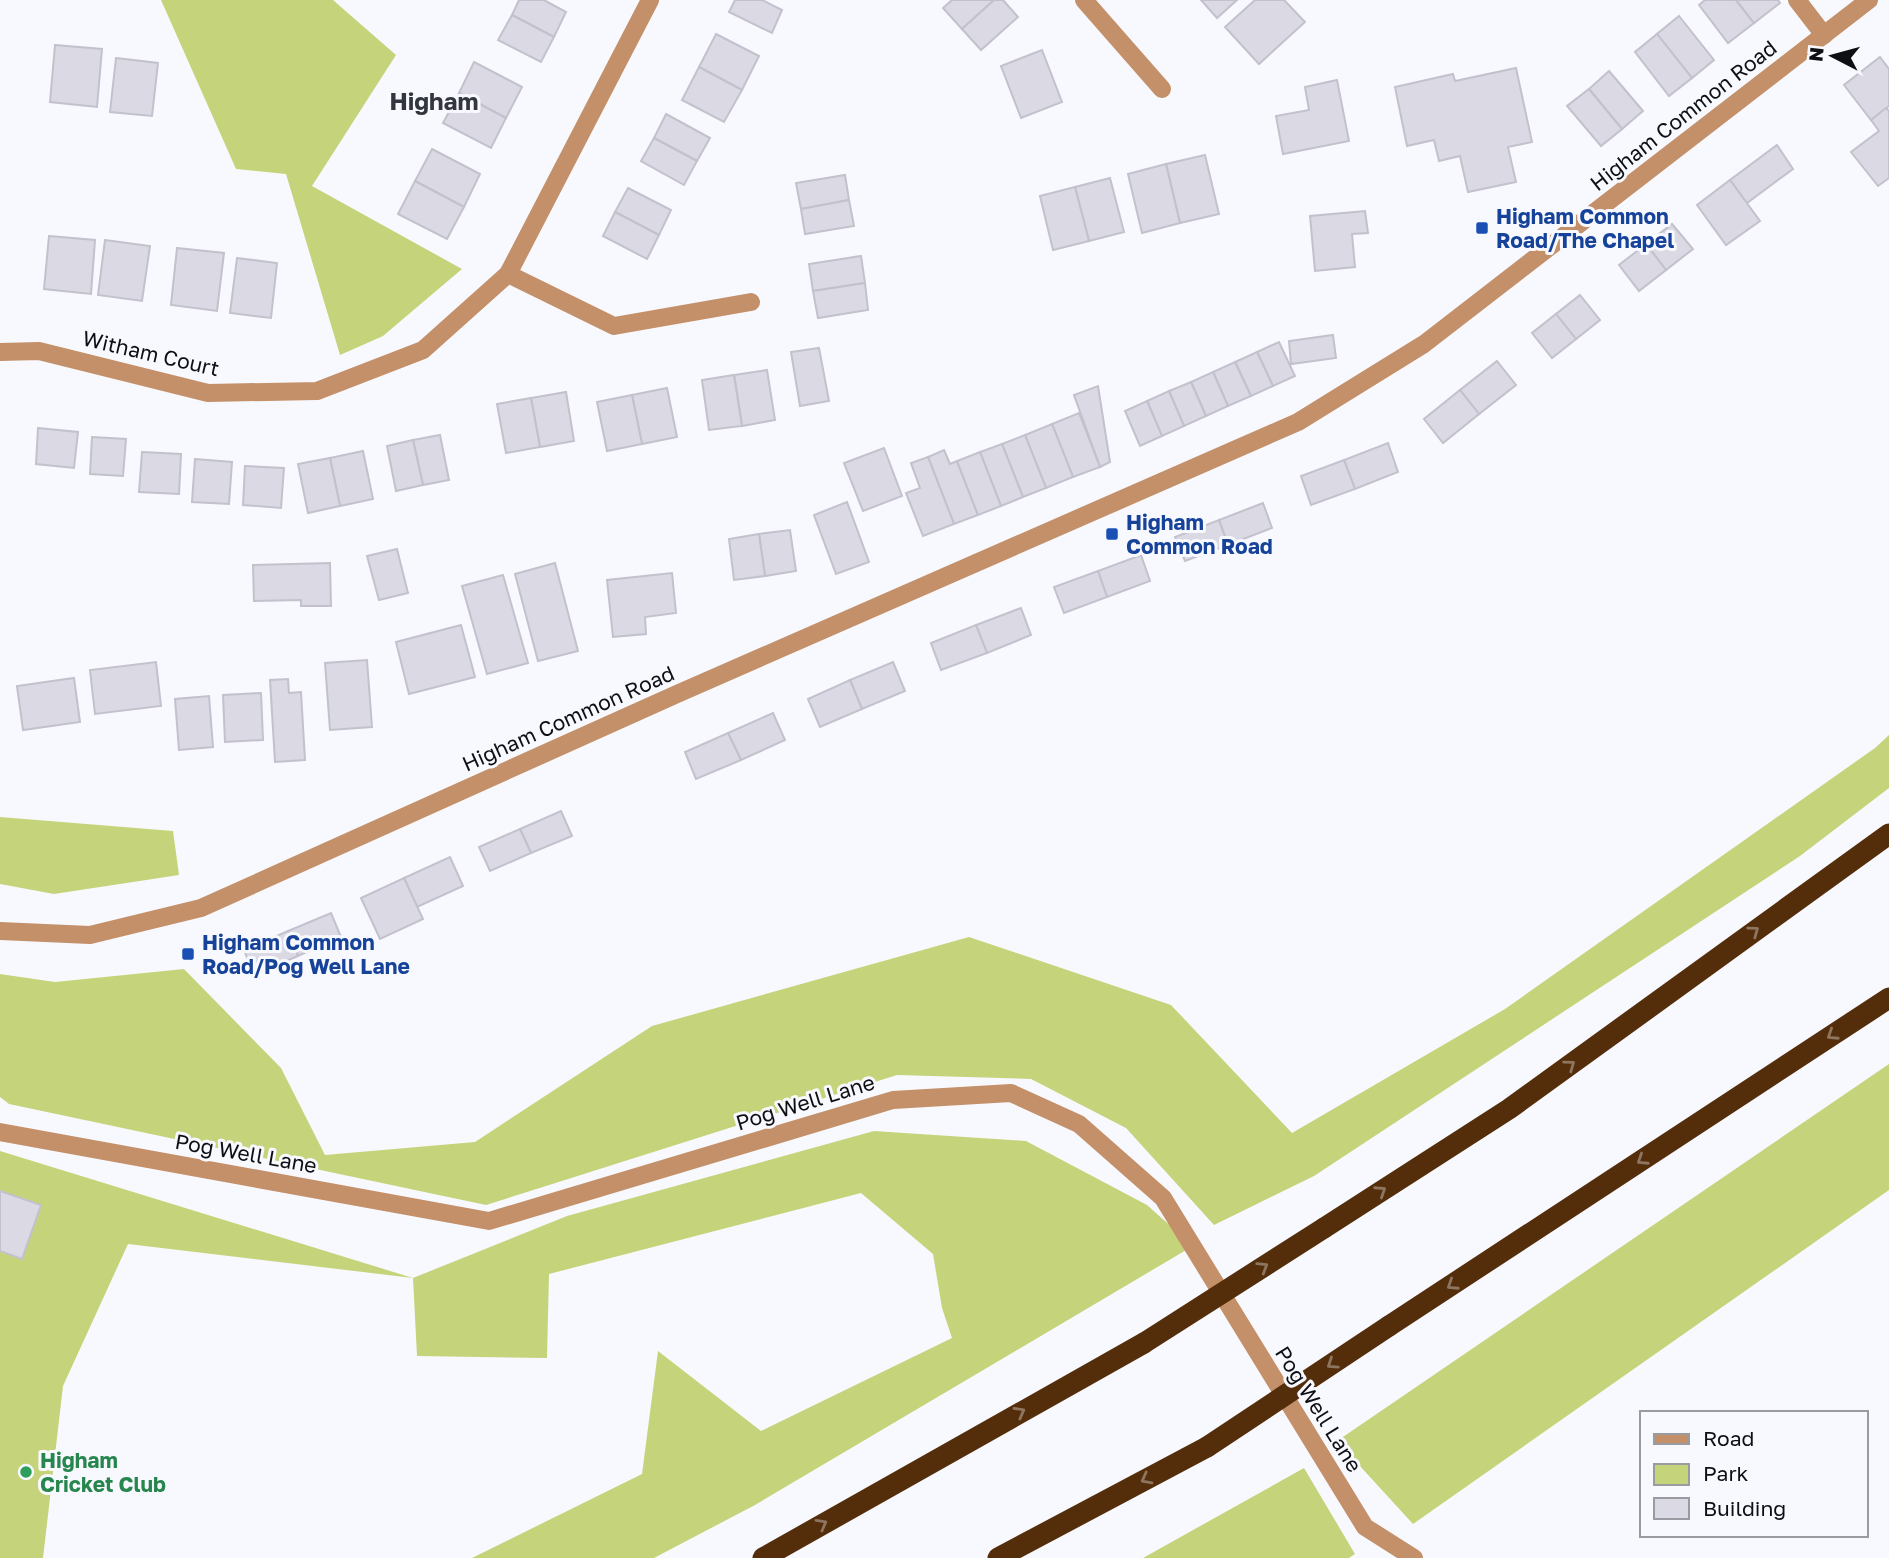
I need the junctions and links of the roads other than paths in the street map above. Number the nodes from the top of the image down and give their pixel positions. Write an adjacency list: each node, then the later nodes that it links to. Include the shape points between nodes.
1 (650, 0): 7 (street, Witham Court)
2 (1084, 0): 6 (street)
3 (1797, 0): 5 (street)
4 (1869, 0): 5 (street, Higham Common Road)
5 (1824, 35): 11 (street, Higham Common Road, via 1424,344 1298,422 201,908 90,935)
6 (1162, 89)
7 (508, 274): 8 (street, via 614,326); 9 (street, Witham Court, via 423,350 317,391 208,393 39,351)
8 (751, 302)
9 (0, 352)
10 (1889, 834): 14 (highway, one-way to 10, bridge, via 1144,1343 1324,1228 1508,1109)
11 (0, 931)
12 (1889, 998): 15 (highway, one-way to 15, bridge, via 1207,1447)
13 (0, 1132): 16 (street, Pog Well Lane, via 489,1221 894,1100 1011,1093 1079,1124 1163,1198 1365,1527)
14 (763, 1558)
15 (998, 1558)
16 (1414, 1558)

